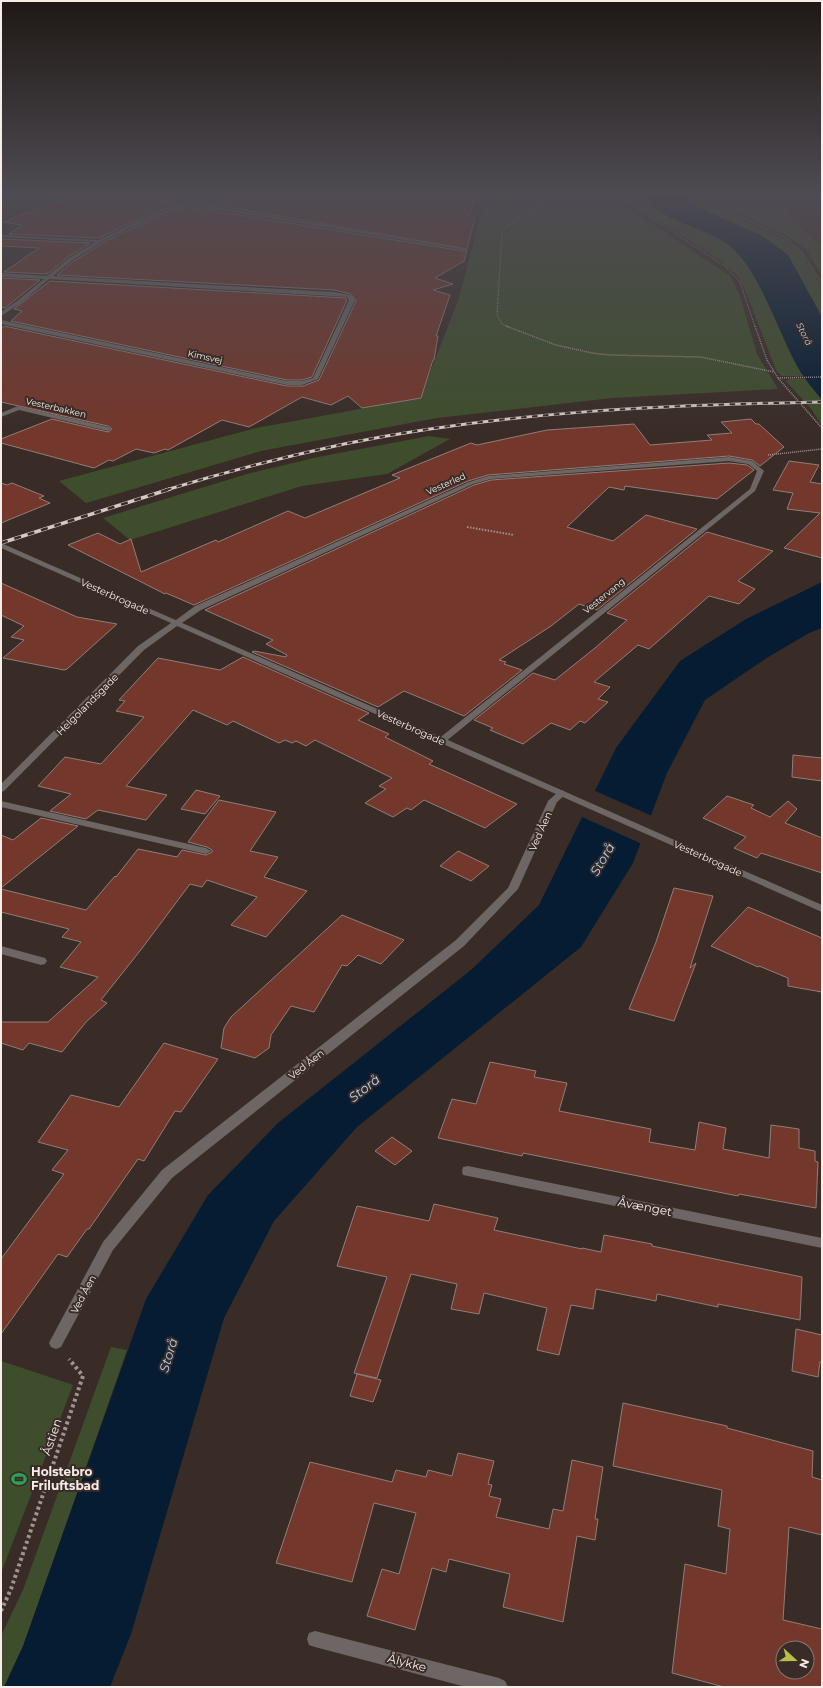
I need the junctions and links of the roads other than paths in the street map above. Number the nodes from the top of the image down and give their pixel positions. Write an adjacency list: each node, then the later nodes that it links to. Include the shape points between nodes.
1 (1, 275): 3 (street)
2 (52, 275): 3 (street)
3 (48, 278): 4 (street); 5 (street, Kimsvej, via 326,293 349,296 352,300 315,379 302,383 287,383)
4 (1, 314)
5 (1, 322)
6 (1, 415): 7 (street, Vesterbakken, via 18,408)
7 (108, 429)
8 (750, 462): 10 (street, Vesterled, via 729,459 490,477 198,608); 11 (street, Vestervang, via 761,471 753,490)
9 (1, 545): 10 (street, Vesterbrogade)
10 (176, 623): 11 (street, Vesterbrogade); 12 (street, Helgolandsgade, via 142,648)
11 (442, 740): 13 (street, Vesterbrogade)
12 (1, 789)
13 (562, 793): 16 (street, Vesterbrogade); 21 (street, Ved Åen, via 553,801 513,889 460,943 167,1174 108,1246)
14 (1, 804): 15 (street)
15 (206, 851)
16 (822, 908)
17 (1, 950): 18 (street)
18 (41, 961)
19 (468, 1171): 20 (street, Åvænget)
20 (822, 1243)
21 (56, 1343)
22 (315, 1639): 23 (street, Ålykke)
23 (499, 1687)

